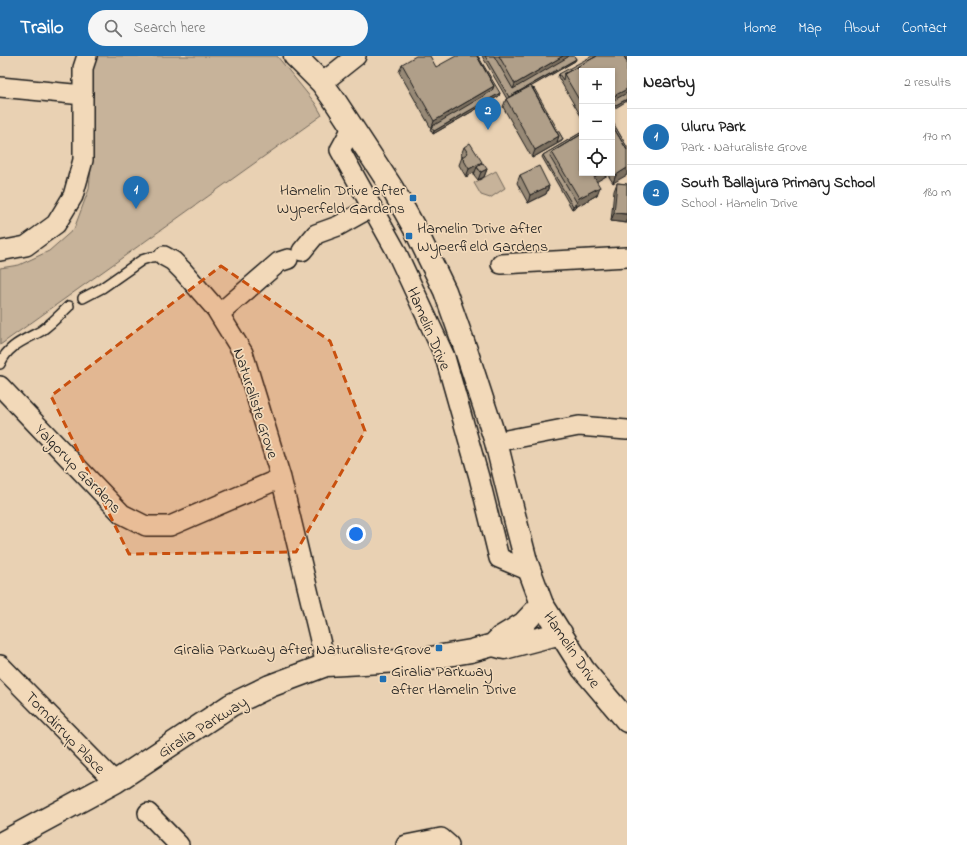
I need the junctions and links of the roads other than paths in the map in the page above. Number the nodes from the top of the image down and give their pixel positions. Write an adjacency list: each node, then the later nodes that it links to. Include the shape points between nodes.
1 (88, 56): 6 (street, via 83,68)
2 (295, 56): 4 (street, Hamelin Drive)
3 (356, 56): 4 (street)
4 (322, 83): 7 (street, Hamelin Drive)
5 (0, 87): 6 (street)
6 (83, 96): 9 (street, via 83,160 73,196 56,224 26,246)
7 (352, 128): 8 (street, Hamelin Drive, via 340,150); 19 (street, Hamelin Drive, via 392,188 445,291)
8 (372, 207): 15 (street, via 338,226 316,234 295,255 279,262); 21 (street, Hamelin Drive, via 395,249 445,357 480,477 499,558)
9 (0, 251)
10 (164, 256): 13 (lane, Naturaliste Grove, via 142,260); 15 (street, Naturaliste Grove, via 182,270)
11 (627, 257): 12 (street)
12 (501, 264)
13 (83, 298)
14 (70, 306): 16 (lane, via 42,330 9,349)
15 (219, 314): 20 (street, Naturaliste Grove, via 243,353)
16 (0, 364)
17 (0, 386): 20 (street, Yalgorup Gardens, via 122,514 146,526 170,526)
18 (627, 430): 19 (street, via 579,426)
19 (496, 442): 21 (street, Hamelin Drive)
20 (281, 478): 26 (street, Naturaliste Grove)
21 (530, 571): 22 (street, Hamelin Drive)
22 (542, 604): 23 (street, Hamelin Drive); 24 (street, Giralia Parkway, via 523,624)
23 (561, 633): 24 (street, Giralia Parkway, via 504,648); 27 (street, Hamelin Drive, via 583,669)
24 (493, 645): 26 (street, Giralia Parkway, via 419,660)
25 (0, 665): 28 (street, Torndirrup Place)
26 (326, 665): 28 (street, Giralia Parkway, via 270,686 231,705)
27 (627, 721)
28 (115, 782): 30 (street, Giralia Parkway)
29 (148, 813): 31 (street)
30 (0, 844)
31 (179, 845)
32 (406, 845): 33 (street, via 441,838)
33 (449, 845)

